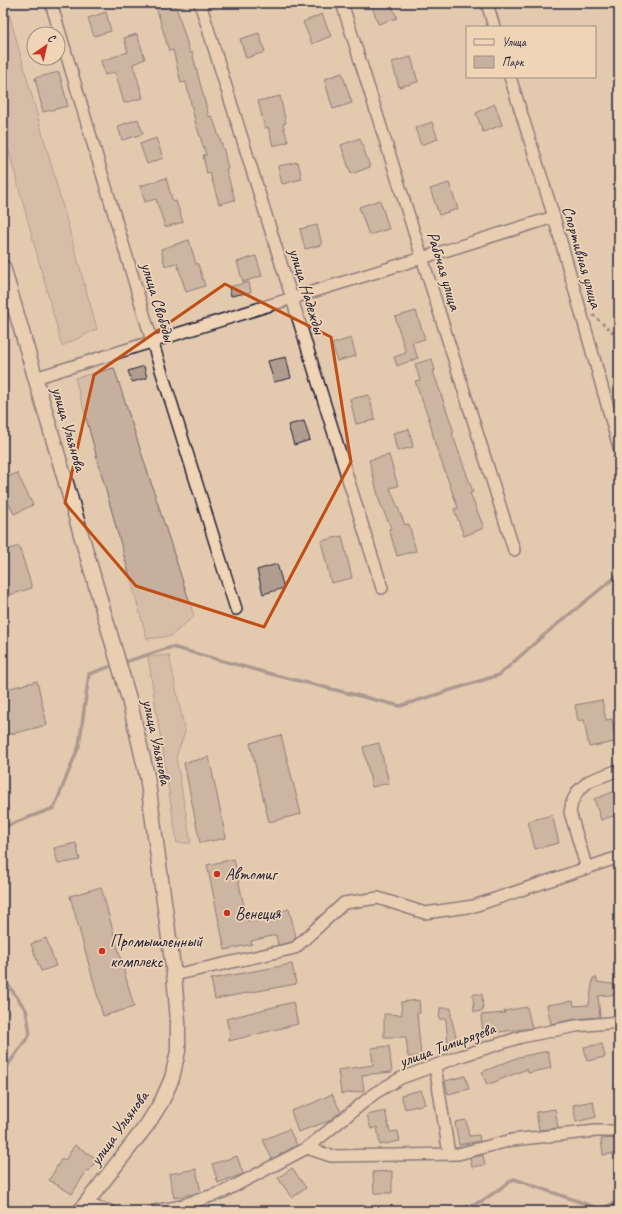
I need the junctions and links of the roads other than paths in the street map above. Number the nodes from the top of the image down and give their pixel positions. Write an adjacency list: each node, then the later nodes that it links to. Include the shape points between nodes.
1 (51, 3): 11 (street, улица Свободы)
2 (200, 3): 10 (street, улица Надежды)
3 (342, 3): 8 (street, Рабочая улица)
4 (487, 3): 5 (street)
5 (494, 26)
6 (510, 78): 7 (street, Спортивная улица)
7 (554, 217): 8 (street); 13 (street, Спортивная улица)
8 (422, 258): 10 (street); 14 (street, Рабочая улица)
9 (3, 267): 12 (main road, улица Ульянова)
10 (292, 298): 11 (street); 15 (street, улица Надежды)
11 (152, 342): 12 (street); 16 (street, улица Свободы)
12 (35, 378): 20 (main road, улица Ульянова, via 129,699 147,776)
13 (619, 447)
14 (514, 550)
15 (382, 588)
16 (236, 609)
17 (619, 770): 19 (street, via 589,781 578,791 572,802 570,812)
18 (619, 857): 19 (street)
19 (587, 869): 20 (street, via 474,906 425,913 378,898 344,903 295,948)
20 (174, 975): 26 (main road, улица Ульянова, via 178,1051 172,1078 147,1125)
21 (619, 1022): 22 (street, улица Тимирязева, via 576,1026 521,1037)
22 (435, 1066): 24 (street, улица Тимирязева, via 401,1078 375,1093); 25 (street)
23 (619, 1131): 25 (street, via 512,1140)
24 (307, 1148): 25 (street, via 331,1156); 28 (street, улица Тимирязева, via 223,1192 177,1207)
25 (449, 1154)
26 (82, 1208): 27 (street)
27 (110, 1211)
28 (154, 1211)

